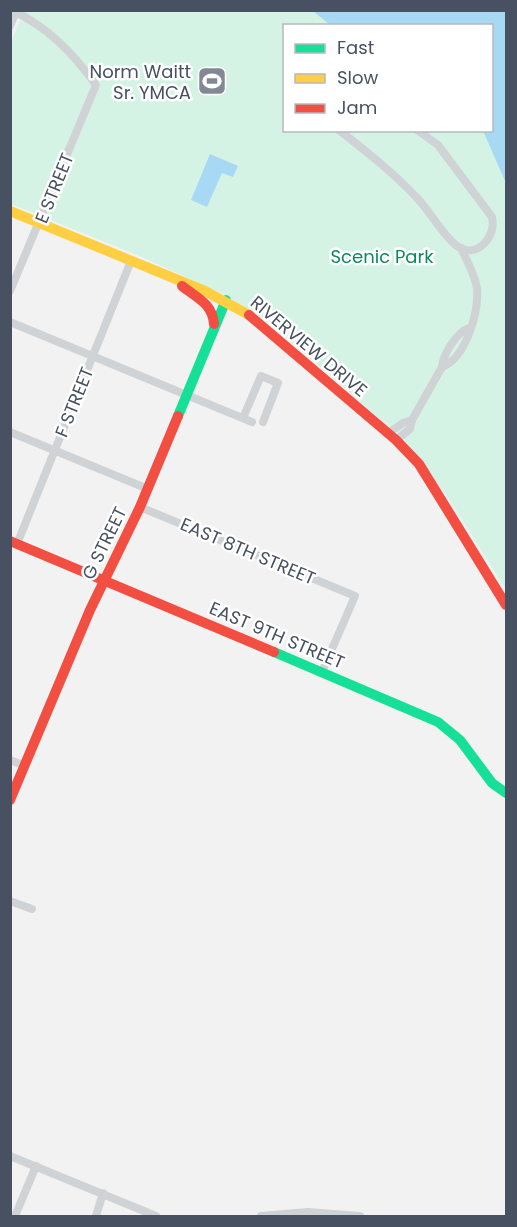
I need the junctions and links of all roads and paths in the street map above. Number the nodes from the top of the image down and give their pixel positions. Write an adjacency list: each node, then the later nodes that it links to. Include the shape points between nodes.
1 (14, 11): 2 (street); 6 (street, E STREET, via 44,28 96,85)
2 (10, 26)
3 (342, 132): 7 (street, via 401,182)
4 (420, 132): 7 (street, via 438,145 492,217 494,224 487,242 478,248)
5 (10, 210): 6 (main road, RIVERVIEW DRIVE)
6 (40, 223): 8 (main road, RIVERVIEW DRIVE); 10 (street, E STREET)
7 (461, 248): 20 (street, via 477,290 475,319 469,335 450,364 442,367 412,420 403,423)
8 (131, 261): 9 (main road, RIVERVIEW DRIVE); 14 (street, F STREET)
9 (176, 279): 11 (main road, RIVERVIEW DRIVE); 13 (main road, via 209,305)
10 (10, 291)
11 (225, 300): 13 (main road, G STREET); 20 (main road, RIVERVIEW DRIVE, via 257,318)
12 (10, 322): 14 (street)
13 (214, 328): 15 (main road, G STREET)
14 (93, 356): 15 (street); 21 (street, F STREET)
15 (187, 394): 16 (street); 22 (main road, G STREET)
16 (243, 418): 17 (street); 18 (street, via 261,376 278,383)
17 (252, 422)
18 (263, 422)
19 (10, 432): 21 (street)
20 (392, 437): 26 (main road, RIVERVIEW DRIVE, via 418,464)
21 (55, 450): 22 (street); 24 (street, F STREET)
22 (148, 489): 23 (main road, G STREET)
23 (140, 507): 25 (main road, G STREET); 27 (street, EAST 8TH STREET, via 355,596)
24 (14, 543): 25 (main road, EAST 9TH STREET)
25 (105, 581): 27 (main road, EAST 9TH STREET); 29 (main road, G STREET)
26 (507, 605)
27 (322, 672): 30 (main road, EAST 9TH STREET, via 438,722 460,740 485,776)
28 (10, 760): 29 (street)
29 (25, 766): 31 (main road, G STREET)
30 (507, 793)
31 (10, 800)
32 (10, 901): 33 (street)
33 (32, 909)
34 (10, 1156): 35 (street)
35 (36, 1166): 36 (street); 37 (street)
36 (103, 1193): 38 (street); 39 (street)
37 (15, 1216)
38 (96, 1216)
39 (156, 1216)
40 (261, 1216): 41 (street, via 308,1212)
41 (360, 1216)

